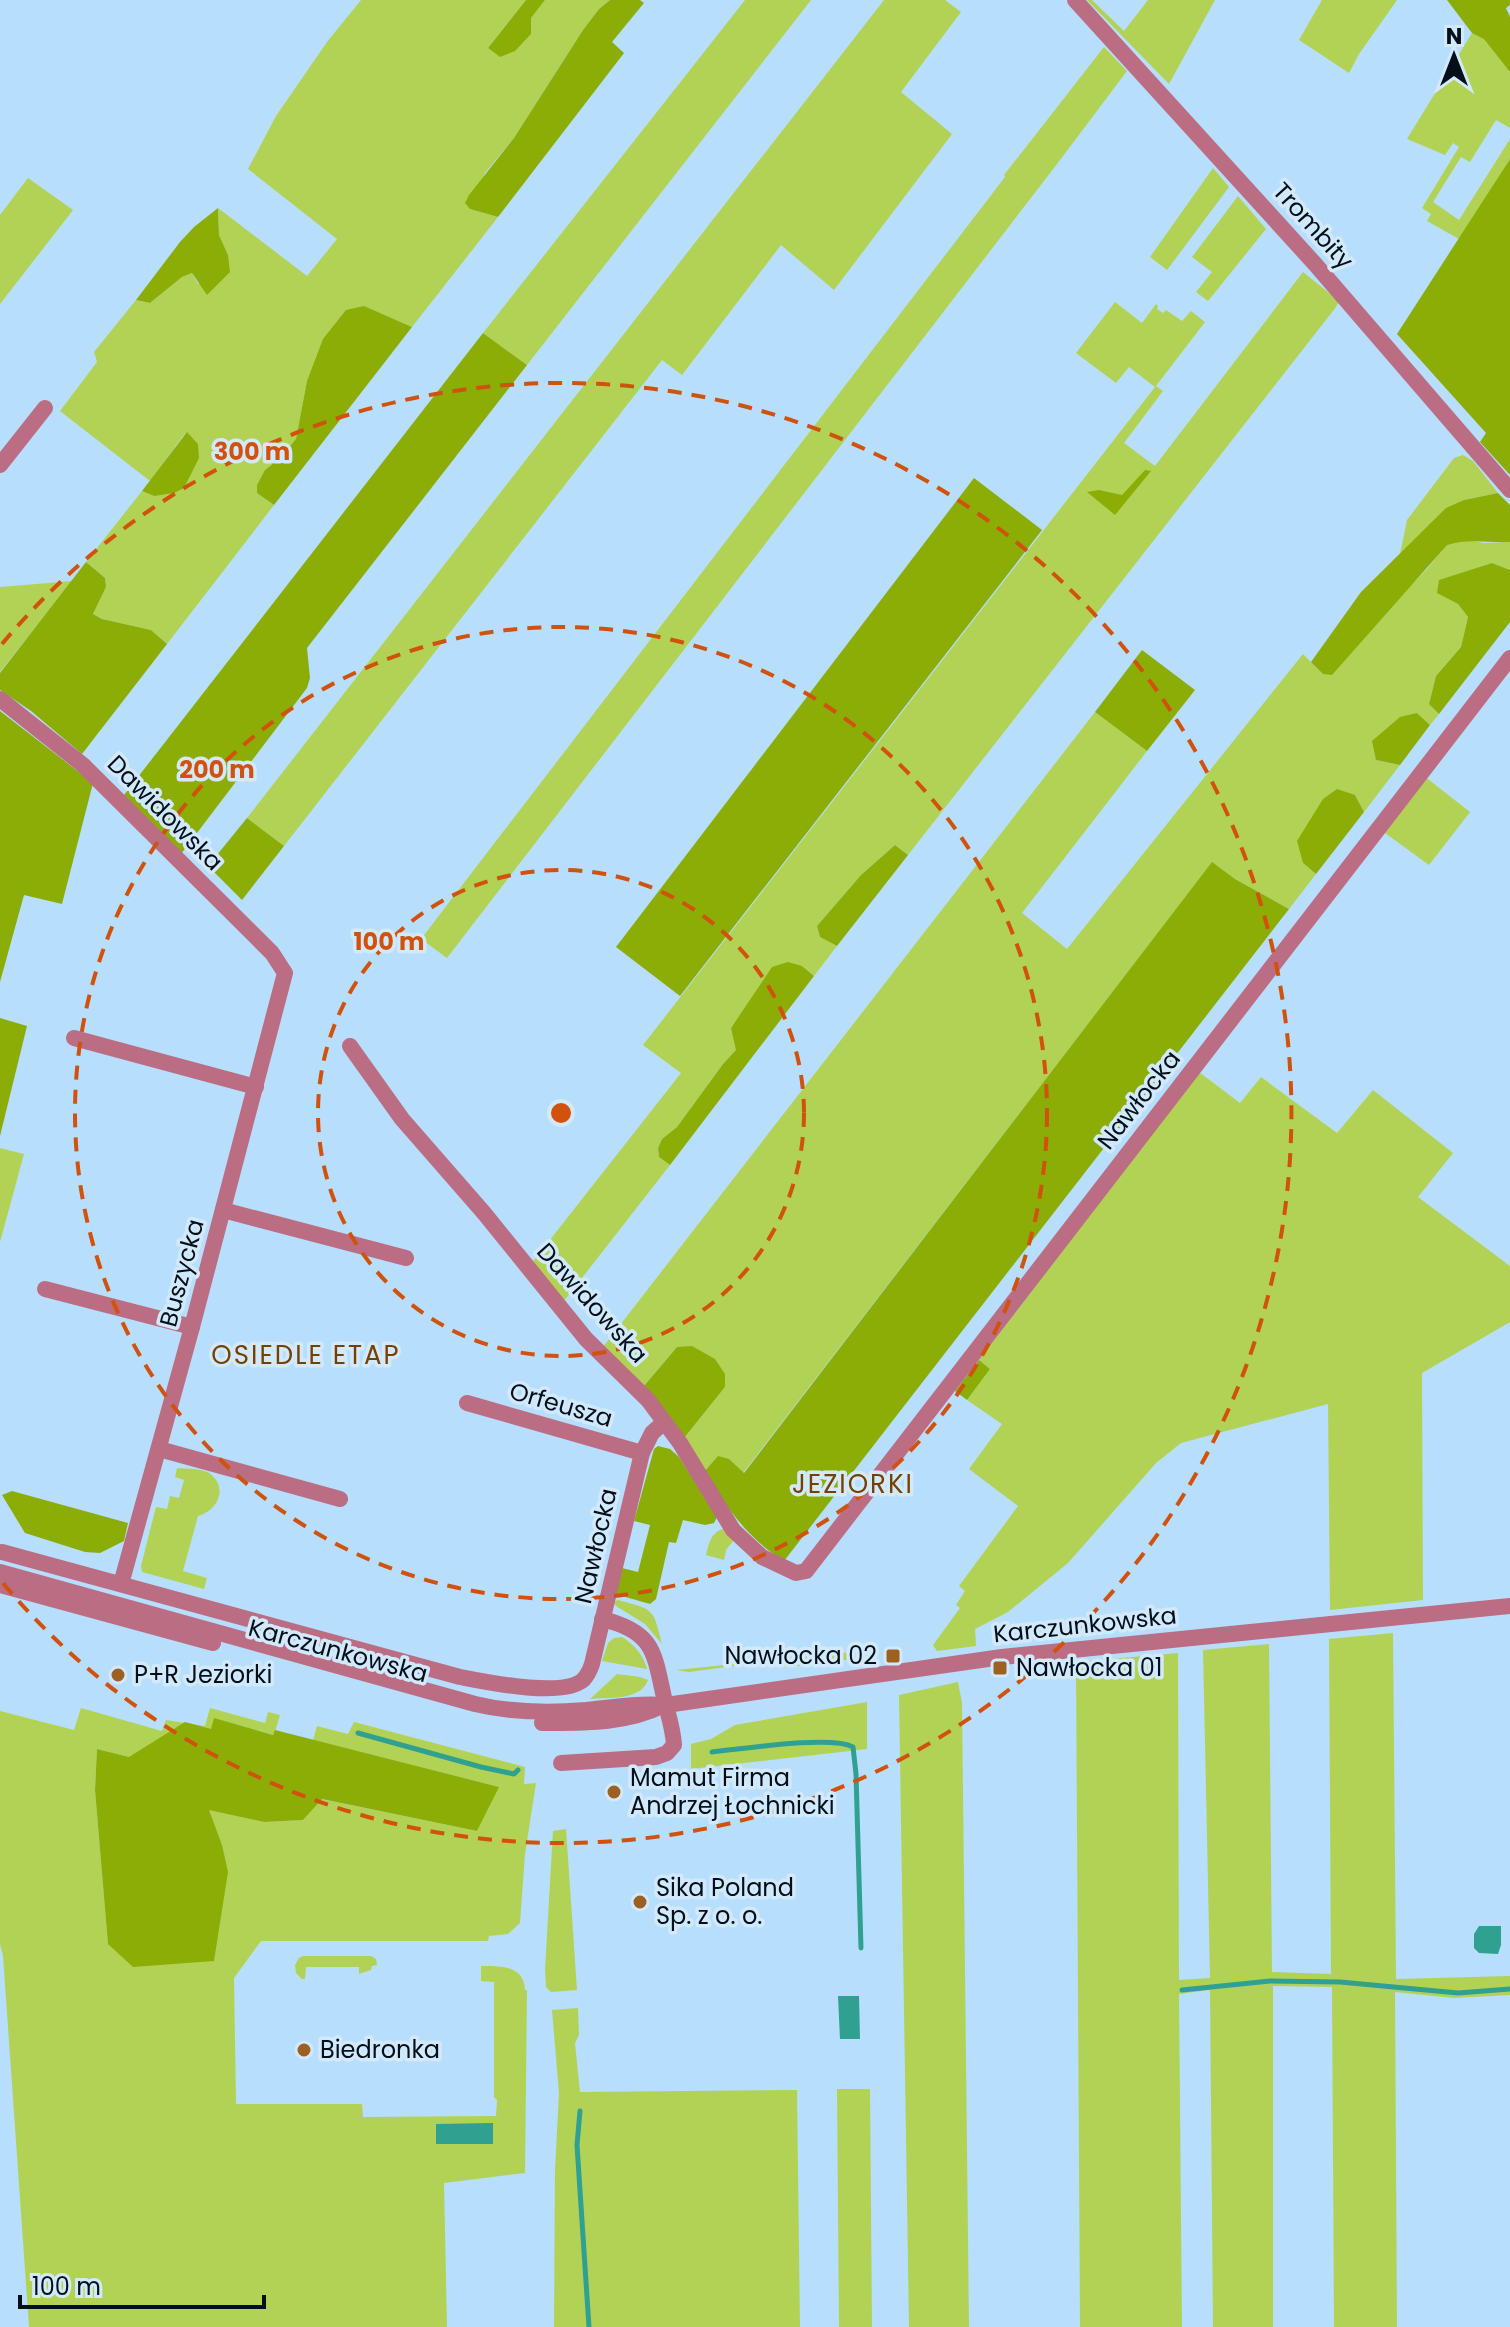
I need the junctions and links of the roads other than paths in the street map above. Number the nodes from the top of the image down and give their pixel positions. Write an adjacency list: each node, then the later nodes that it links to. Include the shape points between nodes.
1 (1075, 0): 4 (street, Trombity, via 1315,264)
2 (45, 408): 3 (street)
3 (0, 465)
4 (1510, 490)
5 (1510, 658): 21 (street, Nawłocka)
6 (0, 699): 7 (street, Dawidowska, via 83,765 272,953)
7 (285, 973): 10 (street, Buszycka)
8 (74, 1038): 10 (street)
9 (350, 1046): 16 (street, Dawidowska, via 402,1119)
10 (256, 1087): 11 (street, Buszycka)
11 (223, 1210): 12 (street); 14 (street, Buszycka)
12 (406, 1258)
13 (45, 1289): 14 (street)
14 (192, 1327): 17 (street, Buszycka)
15 (467, 1403): 18 (street, Orfeusza)
16 (663, 1423): 18 (street, Nawłocka); 21 (street, Dawidowska, via 733,1530 762,1557 789,1571)
17 (159, 1449): 19 (street); 23 (street, Buszycka)
18 (642, 1453): 26 (street, Nawłocka)
19 (340, 1499)
20 (2, 1552): 23 (street, Karczunkowska)
21 (806, 1571)
22 (0, 1572): 27 (street, Karczunkowska, via 490,1708 542,1712)
23 (121, 1584): 26 (street, Karczunkowska, via 509,1686 556,1688 582,1681 592,1664)
24 (0, 1585): 27 (street, Karczunkowska, via 487,1716 588,1723 643,1716)
25 (1510, 1606): 27 (street, Karczunkowska, via 989,1658)
26 (602, 1619): 27 (street, Nawłocka, via 626,1625 645,1640 656,1658)
27 (666, 1705): 28 (street, Nawłocka, via 674,1745 667,1753)
28 (561, 1763)

